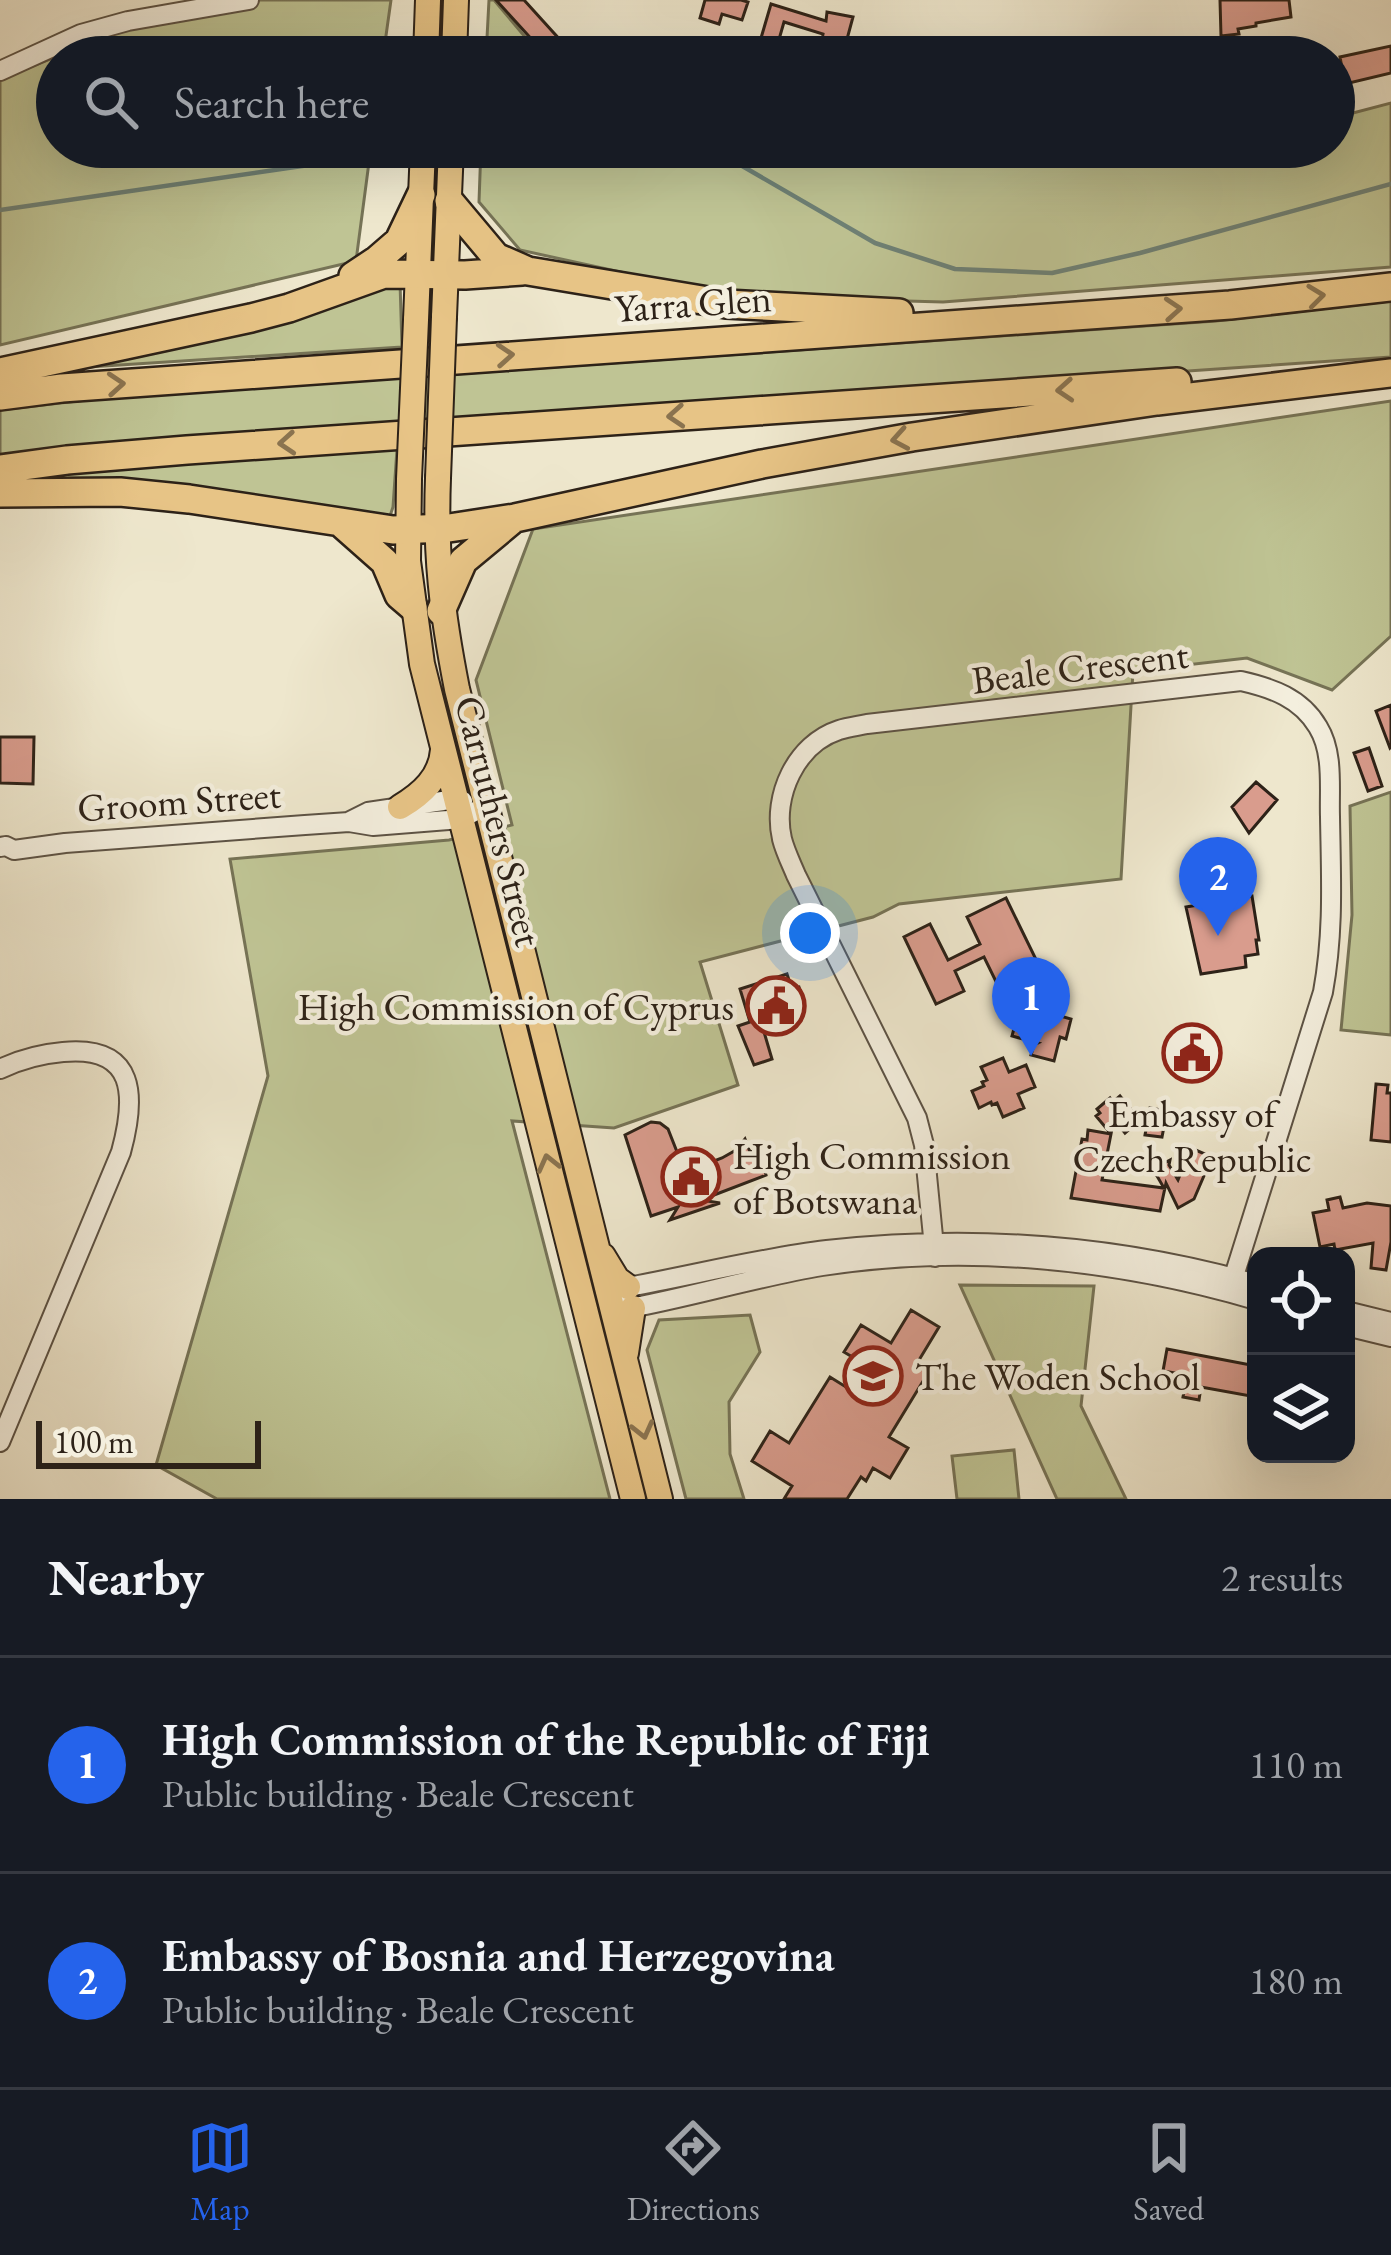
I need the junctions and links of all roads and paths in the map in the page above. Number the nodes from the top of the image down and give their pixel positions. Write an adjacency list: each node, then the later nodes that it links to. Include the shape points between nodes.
1 (249, 0): 4 (street)
2 (428, 0): 5 (main road)
3 (456, 0): 6 (main road)
4 (77, 36)
5 (427, 36)
6 (455, 36)
7 (36, 55): 8 (street)
8 (0, 71)
9 (428, 168): 11 (main road, Carruthers Street)
10 (444, 168): 11 (main road, Carruthers Street)
11 (435, 198): 12 (highway, via 496,257); 13 (main road, Carruthers Street); 15 (highway, via 399,241)
12 (528, 271): 13 (highway); 16 (highway, via 726,304)
13 (433, 273): 15 (highway, via 384,274); 24 (main road, Carruthers Street, bridge, via 444,317 437,478); 24 (main road, Carruthers Street, bridge, via 416,320 409,478)
14 (1391, 287): 16 (highway, Yarra Glen, one-way to 14)
15 (324, 294): 18 (highway, via 251,318)
16 (1022, 319): 19 (highway, Yarra Glen, one-way to 16)
17 (1391, 371): 20 (highway, one-way to 20); 22 (highway, one-way to 22, via 912,437)
18 (0, 372)
19 (0, 396)
20 (0, 469)
21 (0, 494): 23 (highway, via 120,492)
22 (515, 518): 24 (highway); 26 (highway, via 463,561)
23 (342, 524): 24 (highway); 25 (highway, via 385,562)
24 (423, 530): 25 (main road, Carruthers Street, via 408,561); 26 (main road, Carruthers Street)
25 (412, 607): 27 (main road, Carruthers Street)
26 (442, 611): 28 (main road, Carruthers Street)
27 (443, 750): 29 (main road, via 434,777); 30 (main road, Carruthers Street)
28 (485, 806): 30 (street, Groom Street); 39 (main road, Carruthers Street, via 595,1244)
29 (400, 807): 30 (street, Groom Street); 31 (street, Groom Street)
30 (459, 809): 31 (street, Groom Street, via 373,826); 35 (main road, Carruthers Street, one-way to 30)
31 (349, 822): 32 (street, Groom Street)
32 (5, 852)
33 (0, 1069): 45 (street, via 46,1053 107,1055 128,1090 130,1117)
34 (935, 1250): 37 (street); 37 (street, Beale Crescent, via 917,1118 782,841 782,790 796,763 836,730 867,724 1241,681 1299,703 1319,728 1329,757 1333,892 1323,992); 39 (street)
35 (577, 1276): 39 (street); 44 (main road, Carruthers Street)
36 (1247, 1284): 37 (street)
37 (1231, 1285): 38 (street)
38 (1247, 1295)
39 (623, 1299): 44 (street); 47 (main road, one-way to 47, via 625,1362)
40 (1355, 1313): 41 (street)
41 (1391, 1322)
42 (1355, 1328): 43 (street)
43 (1391, 1337)
44 (593, 1340): 46 (main road, Carruthers Street)
45 (0, 1442)
46 (633, 1499)
47 (660, 1499)

